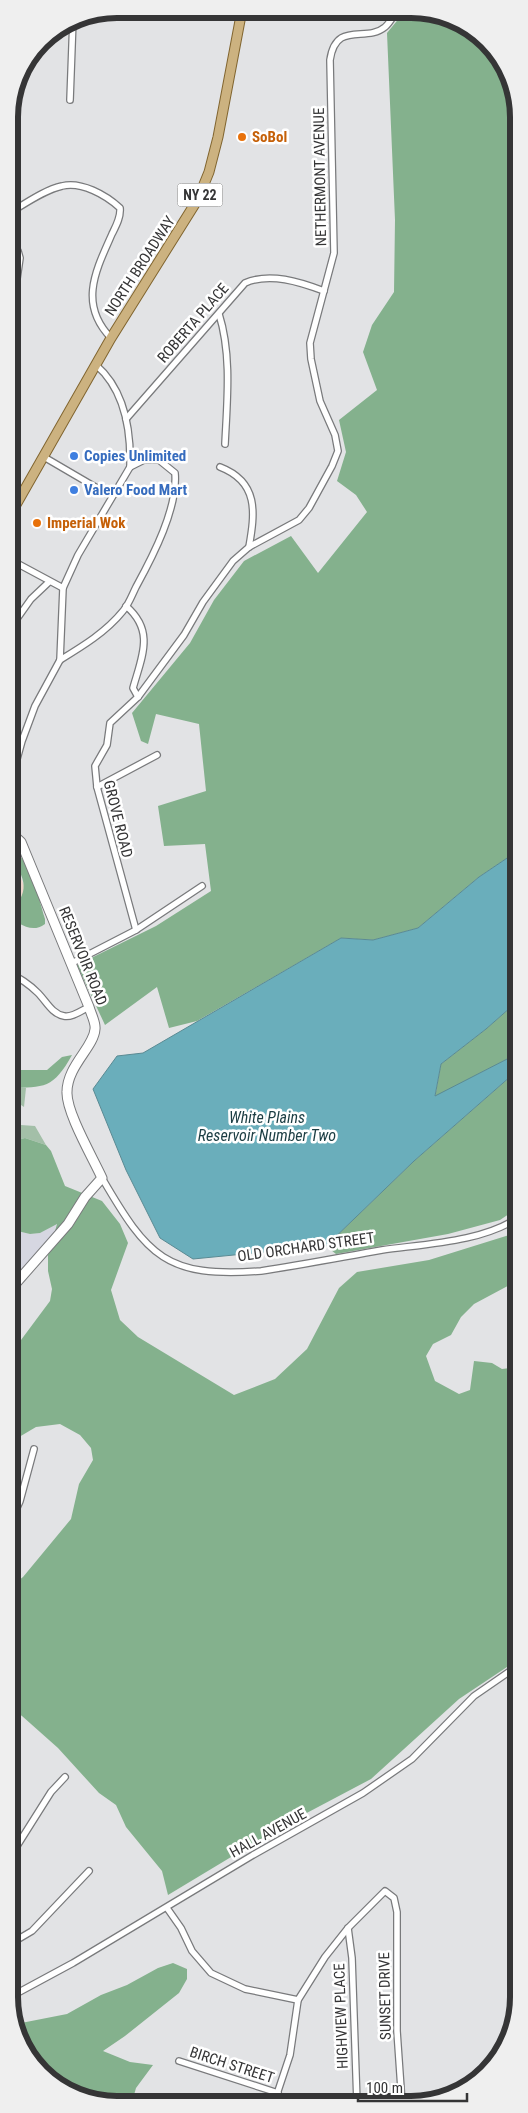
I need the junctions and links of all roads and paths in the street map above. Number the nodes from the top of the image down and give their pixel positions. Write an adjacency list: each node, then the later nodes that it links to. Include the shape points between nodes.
1 (240, 18): 10 (main road, NORTH BROADWAY / NY 22, via 218,137 203,188 184,224)
2 (392, 18): 8 (street, NETHERMONT AVENUE, via 380,30 346,36 336,42 332,50 334,253)
3 (72, 28): 4 (street)
4 (70, 100)
5 (18, 208): 10 (street, via 56,188 69,185 102,194 120,208 92,291 98,321)
6 (18, 250): 7 (street)
7 (18, 272)
8 (324, 290): 9 (street, ROBERTA PLACE, via 279,279 256,278 240,287); 19 (street, NETHERMONT AVENUE, via 310,343 311,359 320,401 330,420 338,451 314,500 299,520)
9 (219, 314): 12 (street, ROBERTA PLACE); 13 (street, via 227,365)
10 (111, 338): 11 (main road, NORTH BROADWAY / NY 22)
11 (96, 365): 12 (street, via 114,386); 14 (main road, NORTH BROADWAY / NY 22)
12 (126, 418): 15 (street)
13 (225, 444)
14 (44, 457): 17 (street); 18 (main road, NORTH BROADWAY / NY 22)
15 (130, 467): 22 (street); 23 (street, via 144,460 159,460 175,473 176,484 154,555)
16 (220, 467): 19 (street, via 236,474 250,493 253,516)
17 (97, 488)
18 (18, 502)
19 (249, 548): 26 (street, GROVE ROAD, via 220,578 184,635)
20 (18, 564): 21 (street)
21 (49, 582): 22 (street); 24 (street)
22 (60, 586): 25 (street)
23 (126, 606): 25 (street, via 100,634); 26 (street, via 137,616 144,632 143,656 133,688)
24 (18, 618)
25 (60, 660): 28 (street, via 35,706)
26 (138, 697): 29 (street, GROVE ROAD, via 110,723 107,745 95,766)
27 (157, 754): 29 (street)
28 (18, 755)
29 (97, 787): 32 (street, GROVE ROAD)
30 (18, 839): 33 (street, RESERVOIR ROAD)
31 (202, 886): 32 (street)
32 (136, 930): 33 (street)
33 (72, 964): 35 (street, RESERVOIR ROAD)
34 (18, 977): 35 (street, via 54,1012 70,1016)
35 (89, 1007): 36 (street, RESERVOIR ROAD, via 95,1032 72,1071 67,1092 70,1109)
36 (102, 1178): 37 (street, OLD ORCHARD STREET, via 124,1214 153,1250 169,1261 196,1270 261,1271 443,1242 473,1236); 38 (street, via 85,1196 68,1224)
37 (510, 1222)
38 (18, 1281)
39 (34, 1449): 40 (street)
40 (18, 1505)
41 (510, 1671): 45 (street, HALL AVENUE, via 474,1696 412,1759 363,1794 253,1855)
42 (65, 1777): 43 (street, via 51,1792)
43 (18, 1844)
44 (89, 1871): 47 (street, via 32,1931)
45 (167, 1908): 48 (street, HALL AVENUE); 49 (street, via 192,1951 211,1973 245,1989)
46 (348, 1928): 49 (street); 52 (street, HIGHVIEW PLACE); 53 (street, SUNSET DRIVE, via 384,1890 394,1898)
47 (18, 1939)
48 (18, 1993)
49 (298, 2000): 51 (street, via 290,2055)
50 (179, 2060): 51 (street, BIRCH STREET)
51 (278, 2094)
52 (357, 2096)
53 (402, 2096)

